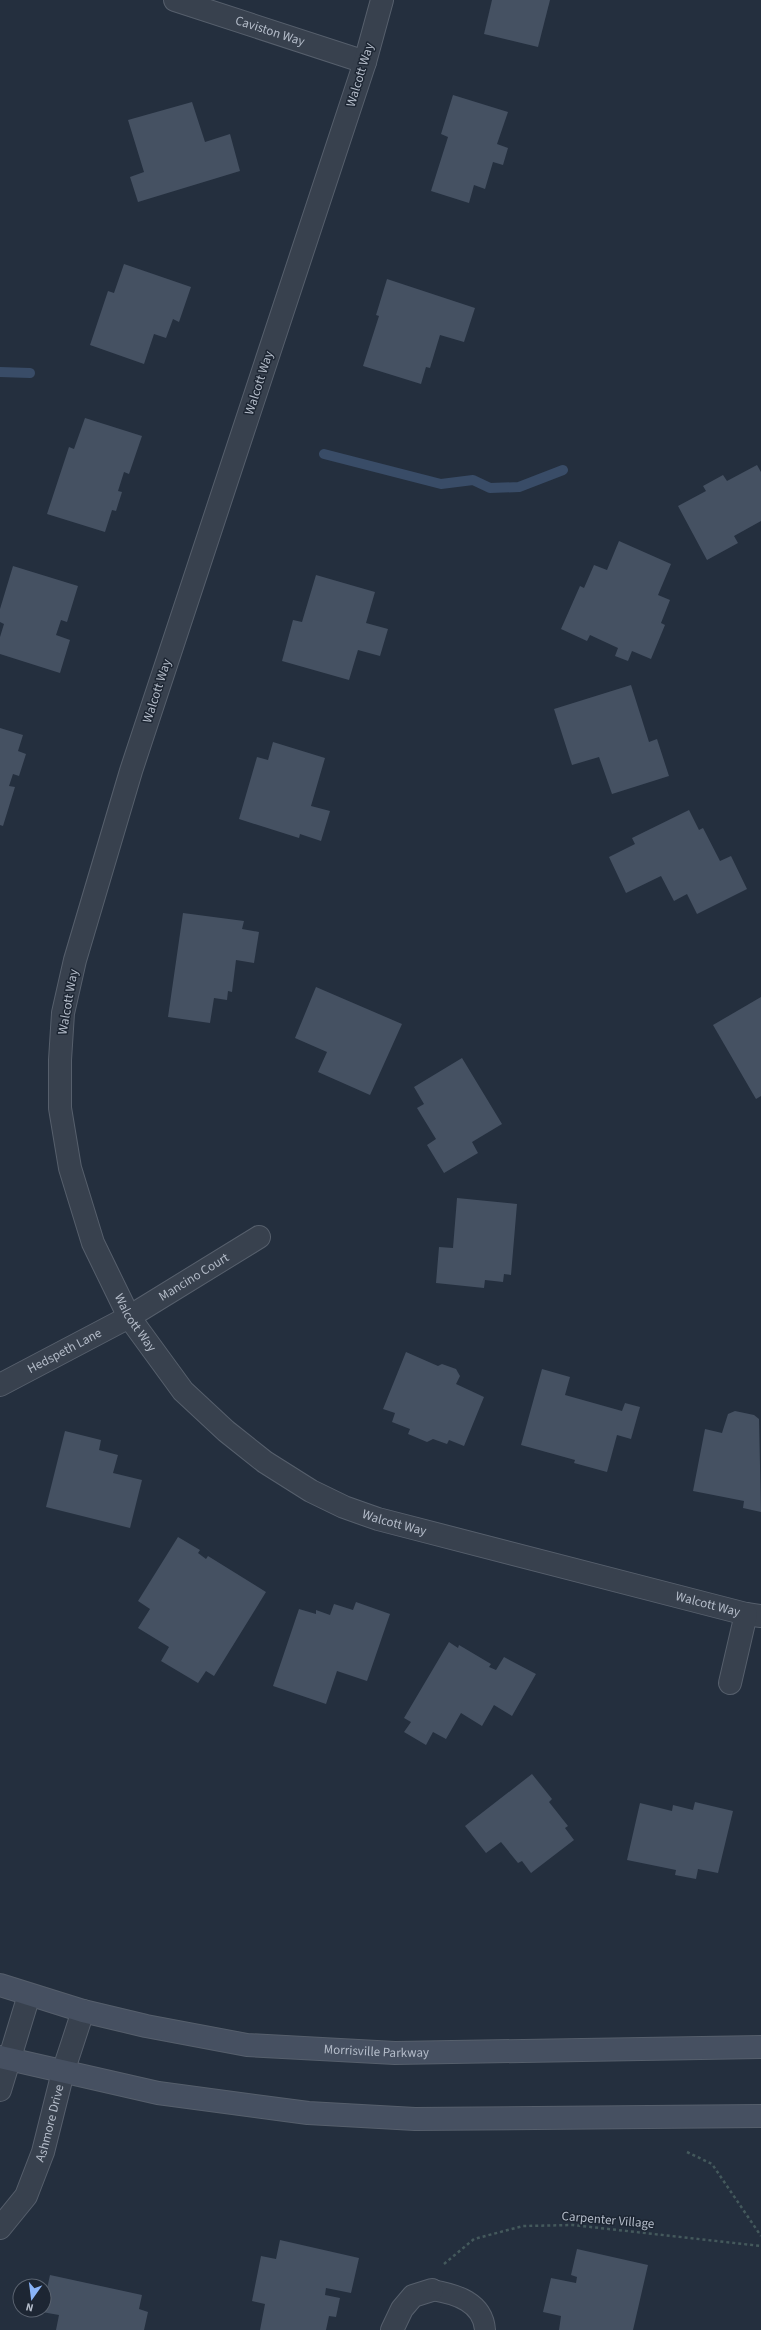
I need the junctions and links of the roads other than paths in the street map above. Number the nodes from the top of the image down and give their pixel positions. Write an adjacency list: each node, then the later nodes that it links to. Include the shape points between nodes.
1 (175, 0): 3 (street, Caviston Way)
2 (382, 0): 3 (street, Walcott Way)
3 (365, 62): 5 (street, Walcott Way, via 131,771 75,960 63,1013 60,1108 70,1168 93,1243)
4 (259, 1237): 5 (street, Mancino Court)
5 (129, 1317): 6 (street, Hedspeth Lane); 7 (street, Walcott Way, via 184,1391 226,1431 265,1462 311,1491 344,1507 461,1542)
6 (0, 1385)
7 (753, 1615): 8 (street)
8 (730, 1683)
9 (0, 1985): 10 (main road, Morrisville Parkway)
10 (29, 1996): 11 (main road, Morrisville Parkway); 13 (street)
11 (83, 2011): 12 (main road, Morrisville Parkway, via 247,2045 395,2054); 14 (street, Ashmore Drive)
12 (761, 2047)
13 (4, 2059): 14 (main road); 15 (street)
14 (63, 2072): 16 (main road, via 158,2093 308,2113 415,2119); 17 (street, Ashmore Drive, via 42,2152 26,2196)
15 (0, 2090)
16 (761, 2116)
17 (0, 2228)
18 (432, 2290): 19 (street, via 413,2296 402,2309); 20 (lane, via 463,2298 476,2307)
19 (392, 2330)
20 (485, 2330)

